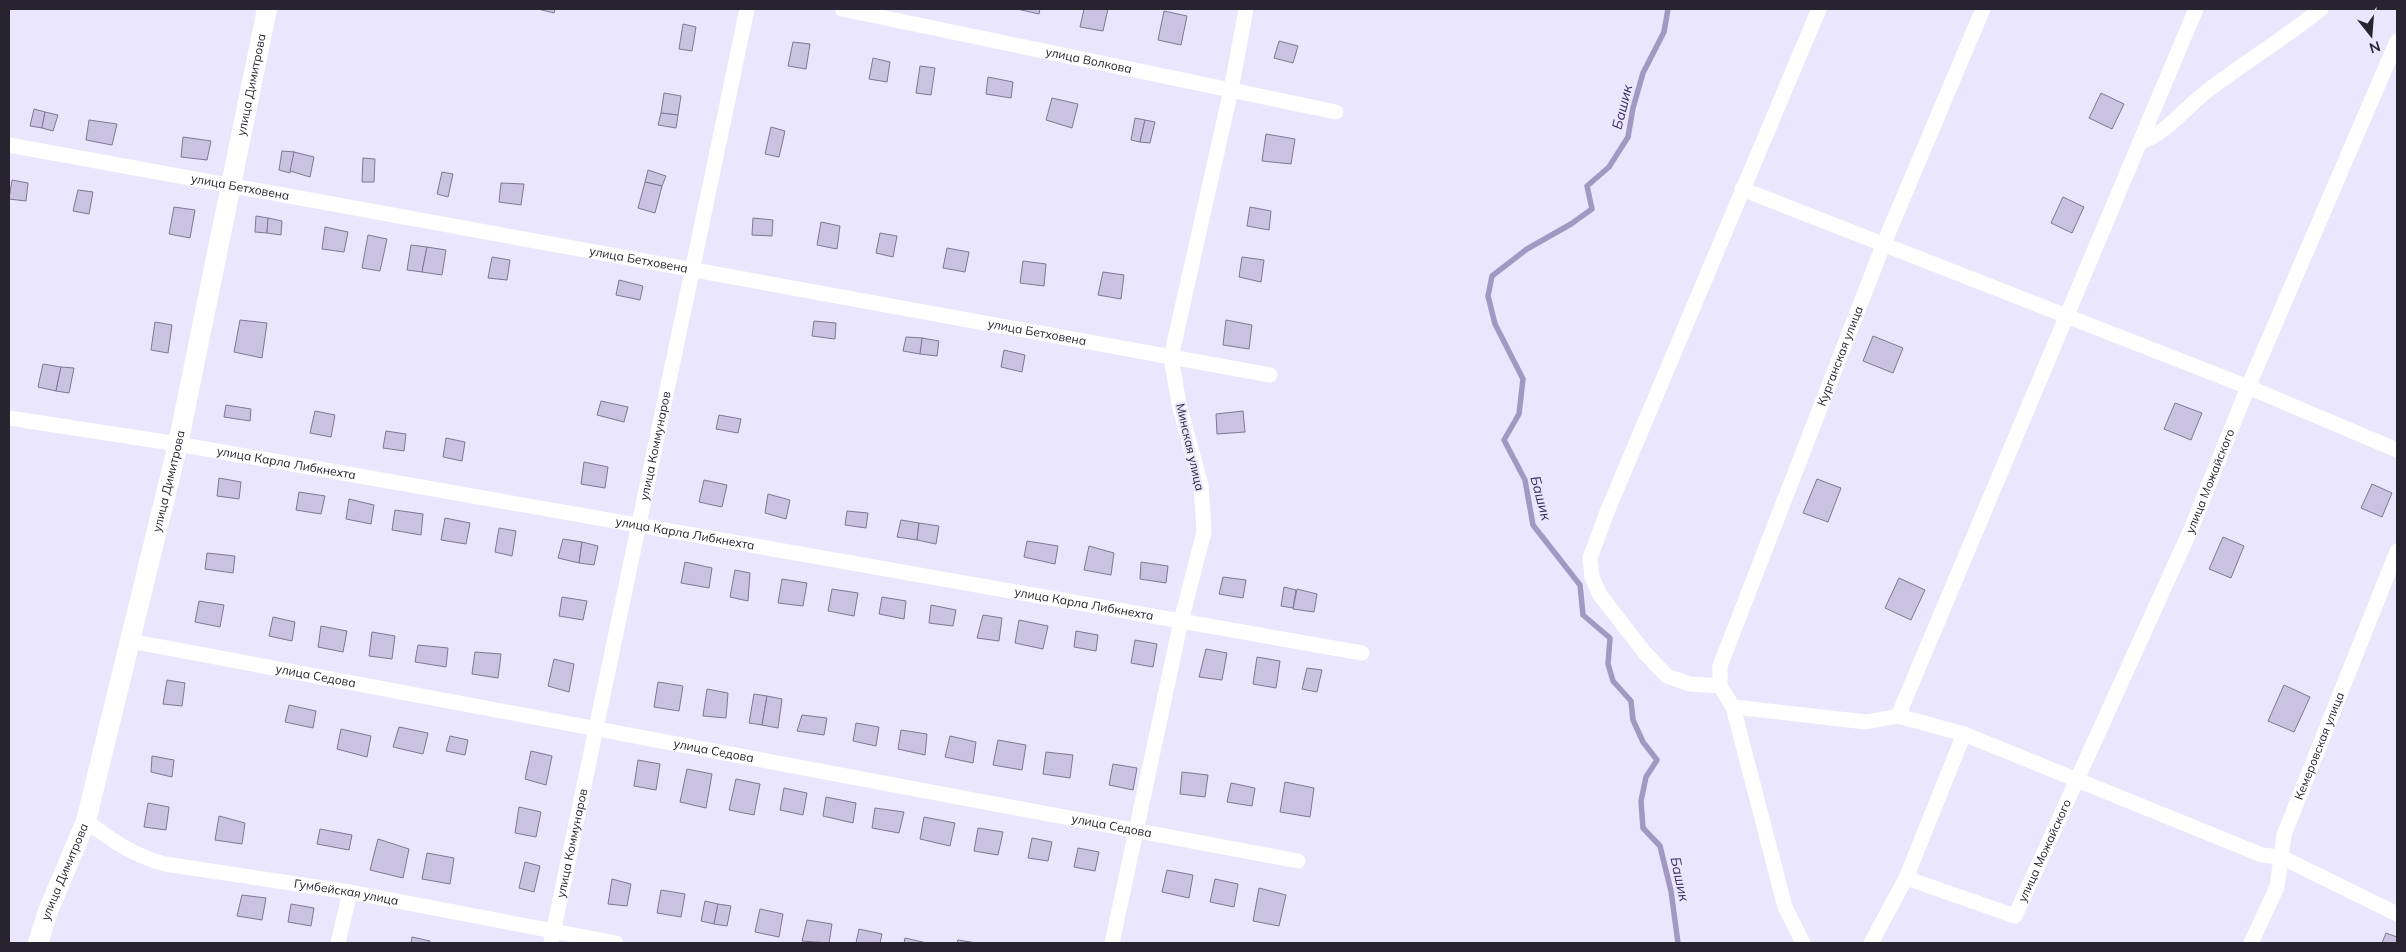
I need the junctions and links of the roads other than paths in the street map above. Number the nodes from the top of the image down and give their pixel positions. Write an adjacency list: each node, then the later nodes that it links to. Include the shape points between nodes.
1 (267, 9): 14 (street, улица Димитрова)
2 (747, 9): 17 (street, улица Коммунаров)
3 (842, 9): 10 (street, улица Волкова)
4 (1246, 9): 10 (street, Минская улица)
5 (1819, 9): 15 (street)
6 (1983, 9): 16 (street, Курганская улица)
7 (2196, 9): 12 (street)
8 (2321, 9): 12 (street, via 2209,89 2153,138)
9 (2397, 41): 21 (street, улица Можайского)
10 (1231, 90): 11 (street, улица Волкова); 19 (street, Минская улица)
11 (1336, 112)
12 (2141, 142): 18 (street)
13 (9, 144): 14 (street, улица Бетховена)
14 (232, 185): 17 (street, улица Бетховена); 23 (street, улица Димитрова)
15 (1742, 189): 16 (street); 30 (street, via 1590,558 1592,577 1600,595 1667,676 1690,684)
16 (1884, 243): 18 (street); 30 (street, Курганская улица, via 1720,666)
17 (693, 269): 19 (street, улица Бетховена); 25 (street, улица Коммунаров)
18 (2068, 315): 21 (street); 32 (street)
19 (1171, 357): 20 (street, улица Бетховена); 27 (street, Минская улица, via 1179,404 1201,485 1204,532)
20 (1270, 375)
21 (2248, 387): 24 (street); 35 (street, улица Можайского, via 2191,530)
22 (9, 418): 23 (street, улица Карла Либкнехта)
23 (178, 444): 25 (street, улица Карла Либкнехта); 28 (street, улица Димитрова)
24 (2397, 450)
25 (639, 525): 27 (street, улица Карла Либкнехта); 33 (street, улица Коммунаров)
26 (2397, 550): 38 (street, Кемеровская улица, via 2284,835)
27 (1180, 621): 29 (street, улица Карла Либкнехта); 37 (street, Минская улица)
28 (130, 641): 33 (street, улица Седова); 36 (street, улица Димитрова)
29 (1362, 653)
30 (1720, 686): 31 (street)
31 (1733, 707): 32 (street, via 1866,722); 48 (street, via 1785,907)
32 (1898, 716): 34 (street)
33 (596, 728): 37 (street, улица Седова); 43 (street, улица Коммунаров)
34 (1964, 734): 35 (street); 40 (street)
35 (2077, 778): 38 (street, via 2262,855); 40 (street, улица Можайского, via 2015,916)
36 (86, 821): 41 (street, Гумбейская улица, via 124,848 165,864); 44 (street, улица Димитрова)
37 (1137, 830): 39 (street, улица Седова); 47 (street, Минская улица)
38 (2281, 857): 42 (street); 50 (street, Кемеровская улица, via 2277,886)
39 (1298, 861)
40 (1906, 878): 49 (street)
41 (350, 892): 43 (street, Гумбейская улица); 45 (street)
42 (2397, 914)
43 (552, 937): 46 (street, Гумбейская улица)
44 (38, 943)
45 (338, 943)
46 (616, 943)
47 (1112, 943)
48 (1803, 943)
49 (1871, 943)
50 (2251, 943)

